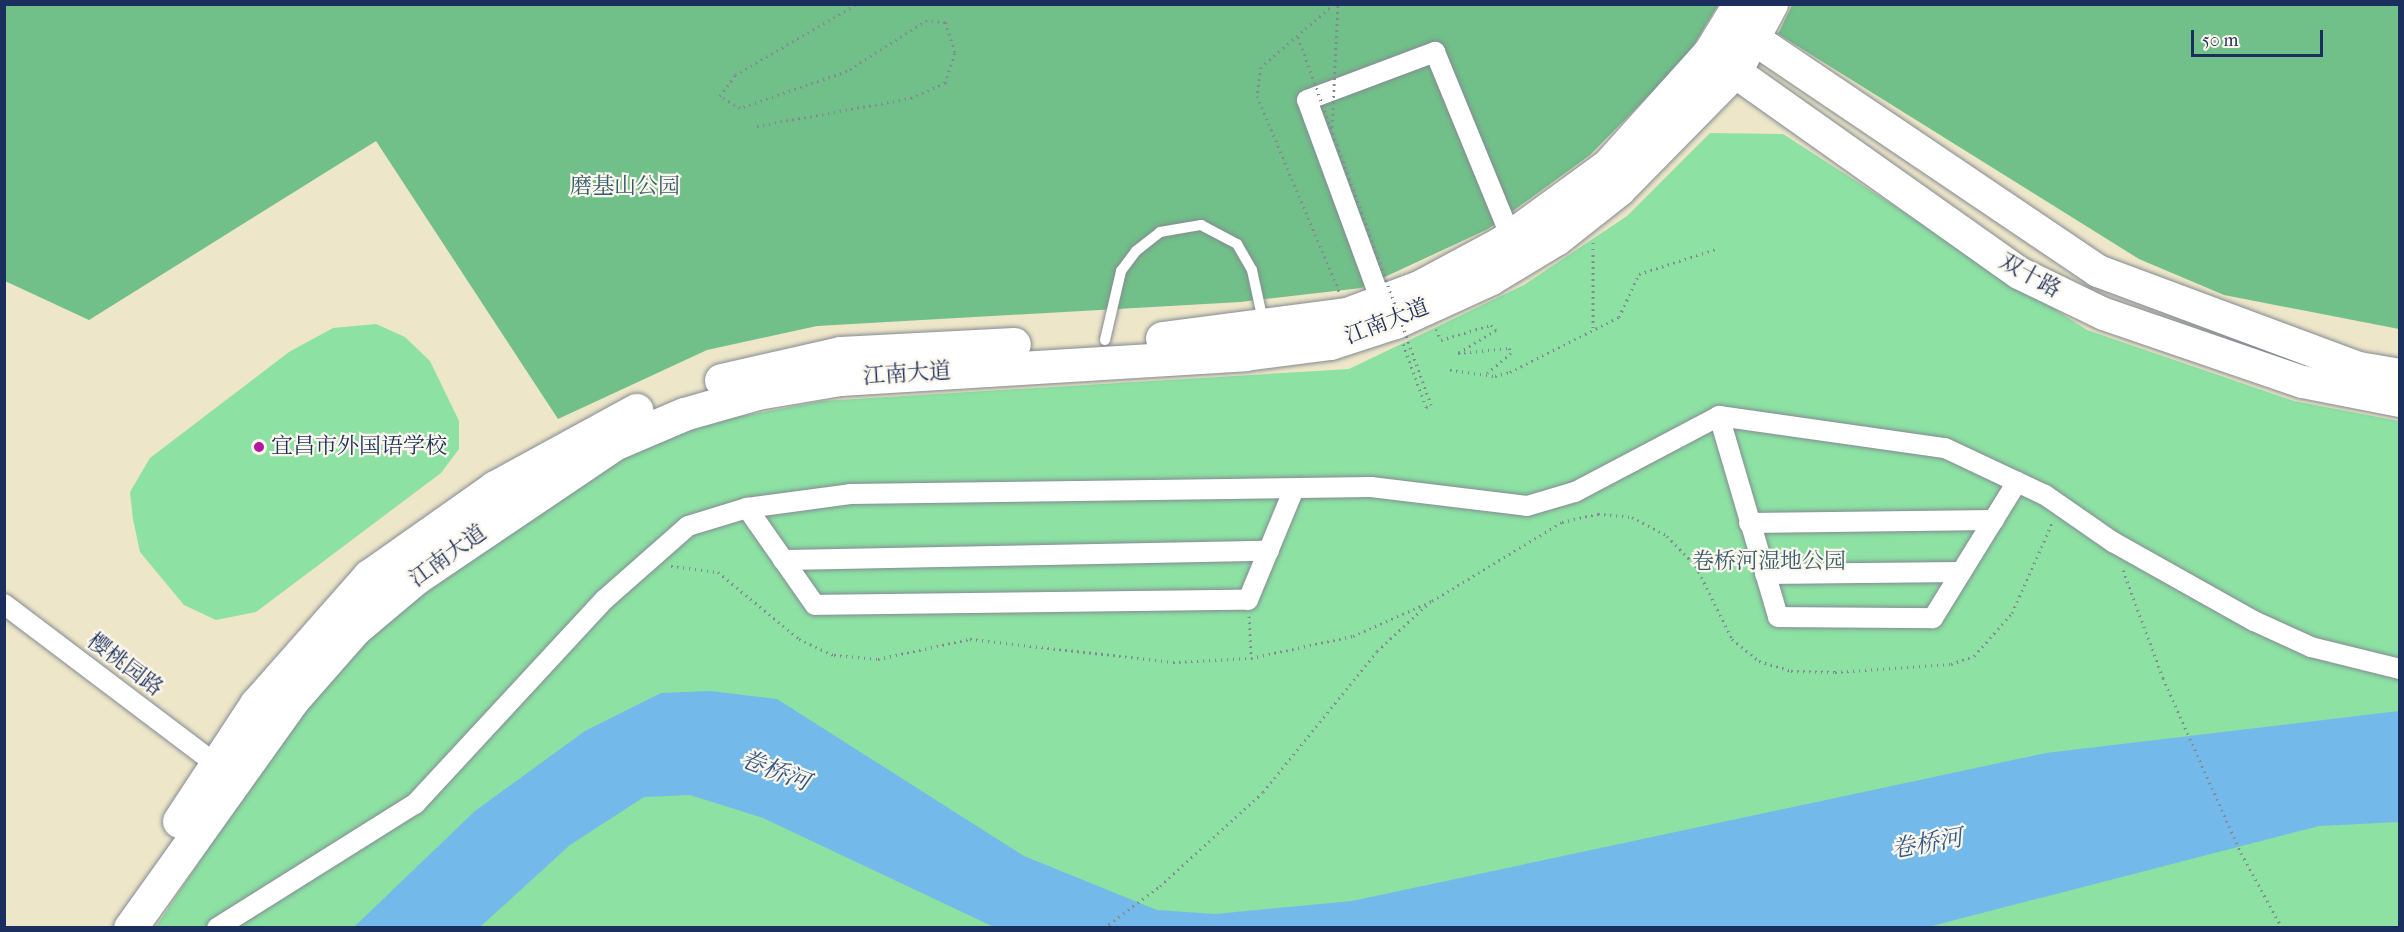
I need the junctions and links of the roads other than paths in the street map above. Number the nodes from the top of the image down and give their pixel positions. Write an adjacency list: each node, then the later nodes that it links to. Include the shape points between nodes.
1 (1771, 4): 2 (highway, 江南大道)
2 (1741, 22): 3 (highway, 江南大道); 4 (highway, 江南大道); 9 (main road, 双十路, via 2098,271 2359,368)
3 (1709, 53): 4 (main road, 双十路); 5 (highway, 江南大道, via 1608,165)
4 (1735, 71): 6 (highway, 江南大道, via 1662,149 1593,210 1491,278 1428,308); 10 (main road, 双十路, via 2019,273 2104,314 2303,382)
5 (1510, 237): 6 (highway, 江南大道); 6 (street, via 1435,52 1307,100)
6 (1388, 312): 7 (highway, 江南大道); 25 (highway, 江南大道, via 1330,343 1245,354 840,379 757,393 684,414 616,443 417,577 354,630 291,702)
7 (1264, 327): 8 (highway, 江南大道); 8 (lane, via 1252,270 1237,244 1201,225 1160,232 1136,251 1121,271)
8 (1105, 340): 23 (highway, 江南大道, via 840,354 697,387 583,434 495,487 369,576 262,695)
9 (2400, 375)
10 (2400, 401)
11 (1719, 416): 12 (street, via 1945,448); 13 (street, via 1575,492 1527,506 1371,487); 16 (street)
12 (2017, 482): 15 (street); 22 (street, via 2060,505 2113,542 2311,647)
13 (1294, 489): 14 (street, via 850,494); 17 (street)
14 (747, 508): 18 (street); 26 (street, via 688,526 612,592 415,804)
15 (1994, 520): 16 (street); 19 (street)
16 (1749, 523): 20 (street)
17 (1269, 551): 18 (street); 18 (street, via 1248,600 815,605)
18 (783, 560)
19 (1961, 572): 20 (street); 20 (street, via 1933,618 1778,616)
20 (1765, 574)
21 (4, 604): 23 (street, 樱桃园路)
22 (2400, 669)
23 (217, 765): 24 (highway, 江南大道)
24 (107, 927)
25 (130, 927)
26 (217, 927)

